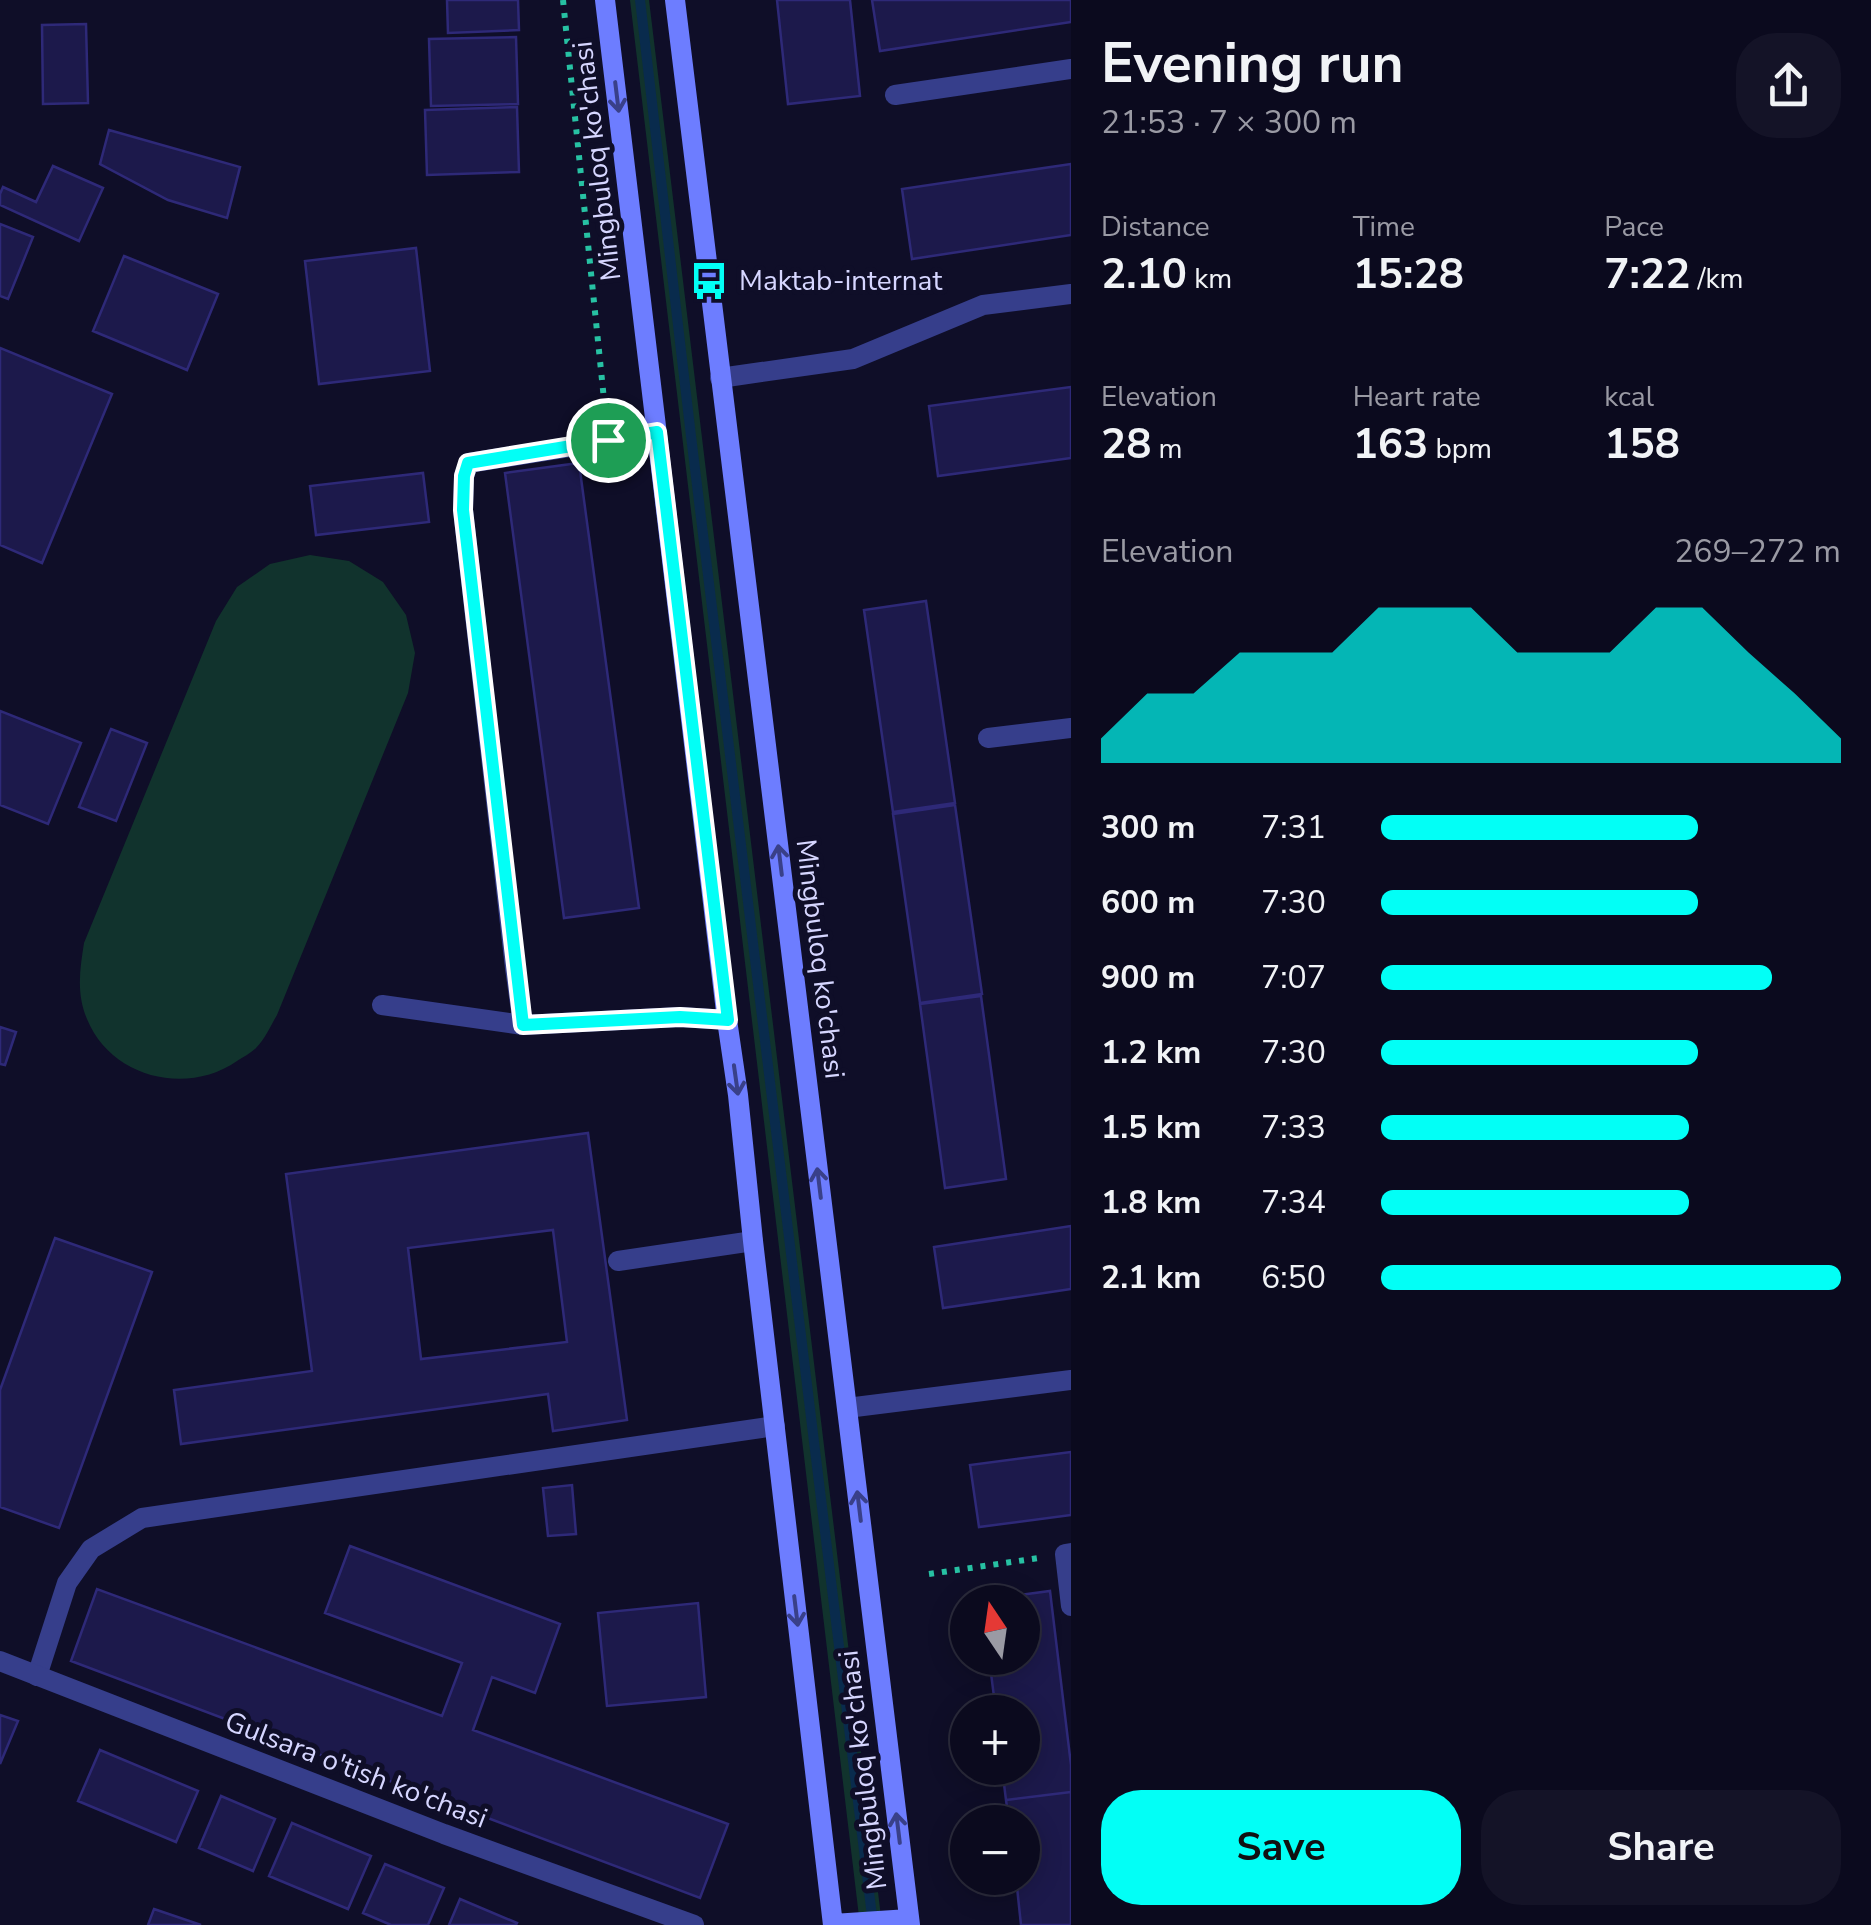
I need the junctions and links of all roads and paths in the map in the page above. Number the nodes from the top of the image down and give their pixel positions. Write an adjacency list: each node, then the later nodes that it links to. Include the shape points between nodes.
1 (563, 0): 9 (path)
2 (606, 0): 8 (main road, Mingbuloq ko'chasi, one-way to 8)
3 (675, 0): 7 (main road, Mingbuloq ko'chasi)
4 (1071, 69): 5 (street)
5 (895, 95)
6 (1071, 294): 7 (street, via 982,306 853,359)
7 (720, 378): 18 (main road, Mingbuloq ko'chasi, one-way to 7)
8 (657, 432): 9 (street); 13 (main road, Mingbuloq ko'chasi)
9 (608, 440): 14 (street, via 468,463 464,476)
10 (1071, 728): 11 (street)
11 (988, 738)
12 (382, 1004): 14 (street)
13 (728, 1020): 14 (street); 15 (main road, Mingbuloq ko'chasi, one-way to 15)
14 (523, 1025)
15 (753, 1242): 16 (street); 19 (main road, Mingbuloq ko'chasi)
16 (618, 1261)
17 (1071, 1380): 18 (street)
18 (847, 1408): 25 (main road, Mingbuloq ko'chasi, one-way to 18)
19 (775, 1426): 24 (street, via 142,1518 91,1549 68,1584); 27 (main road, Mingbuloq ko'chasi, one-way to 27)
20 (1068, 1554): 21 (path); 22 (street)
21 (929, 1574)
22 (1071, 1606)
23 (0, 1661): 24 (street, Gulsara o'tish ko'chasi)
24 (36, 1676): 26 (street, Gulsara o'tish ko'chasi)
25 (909, 1922): 27 (main road)
26 (694, 1925)
27 (833, 1925)

